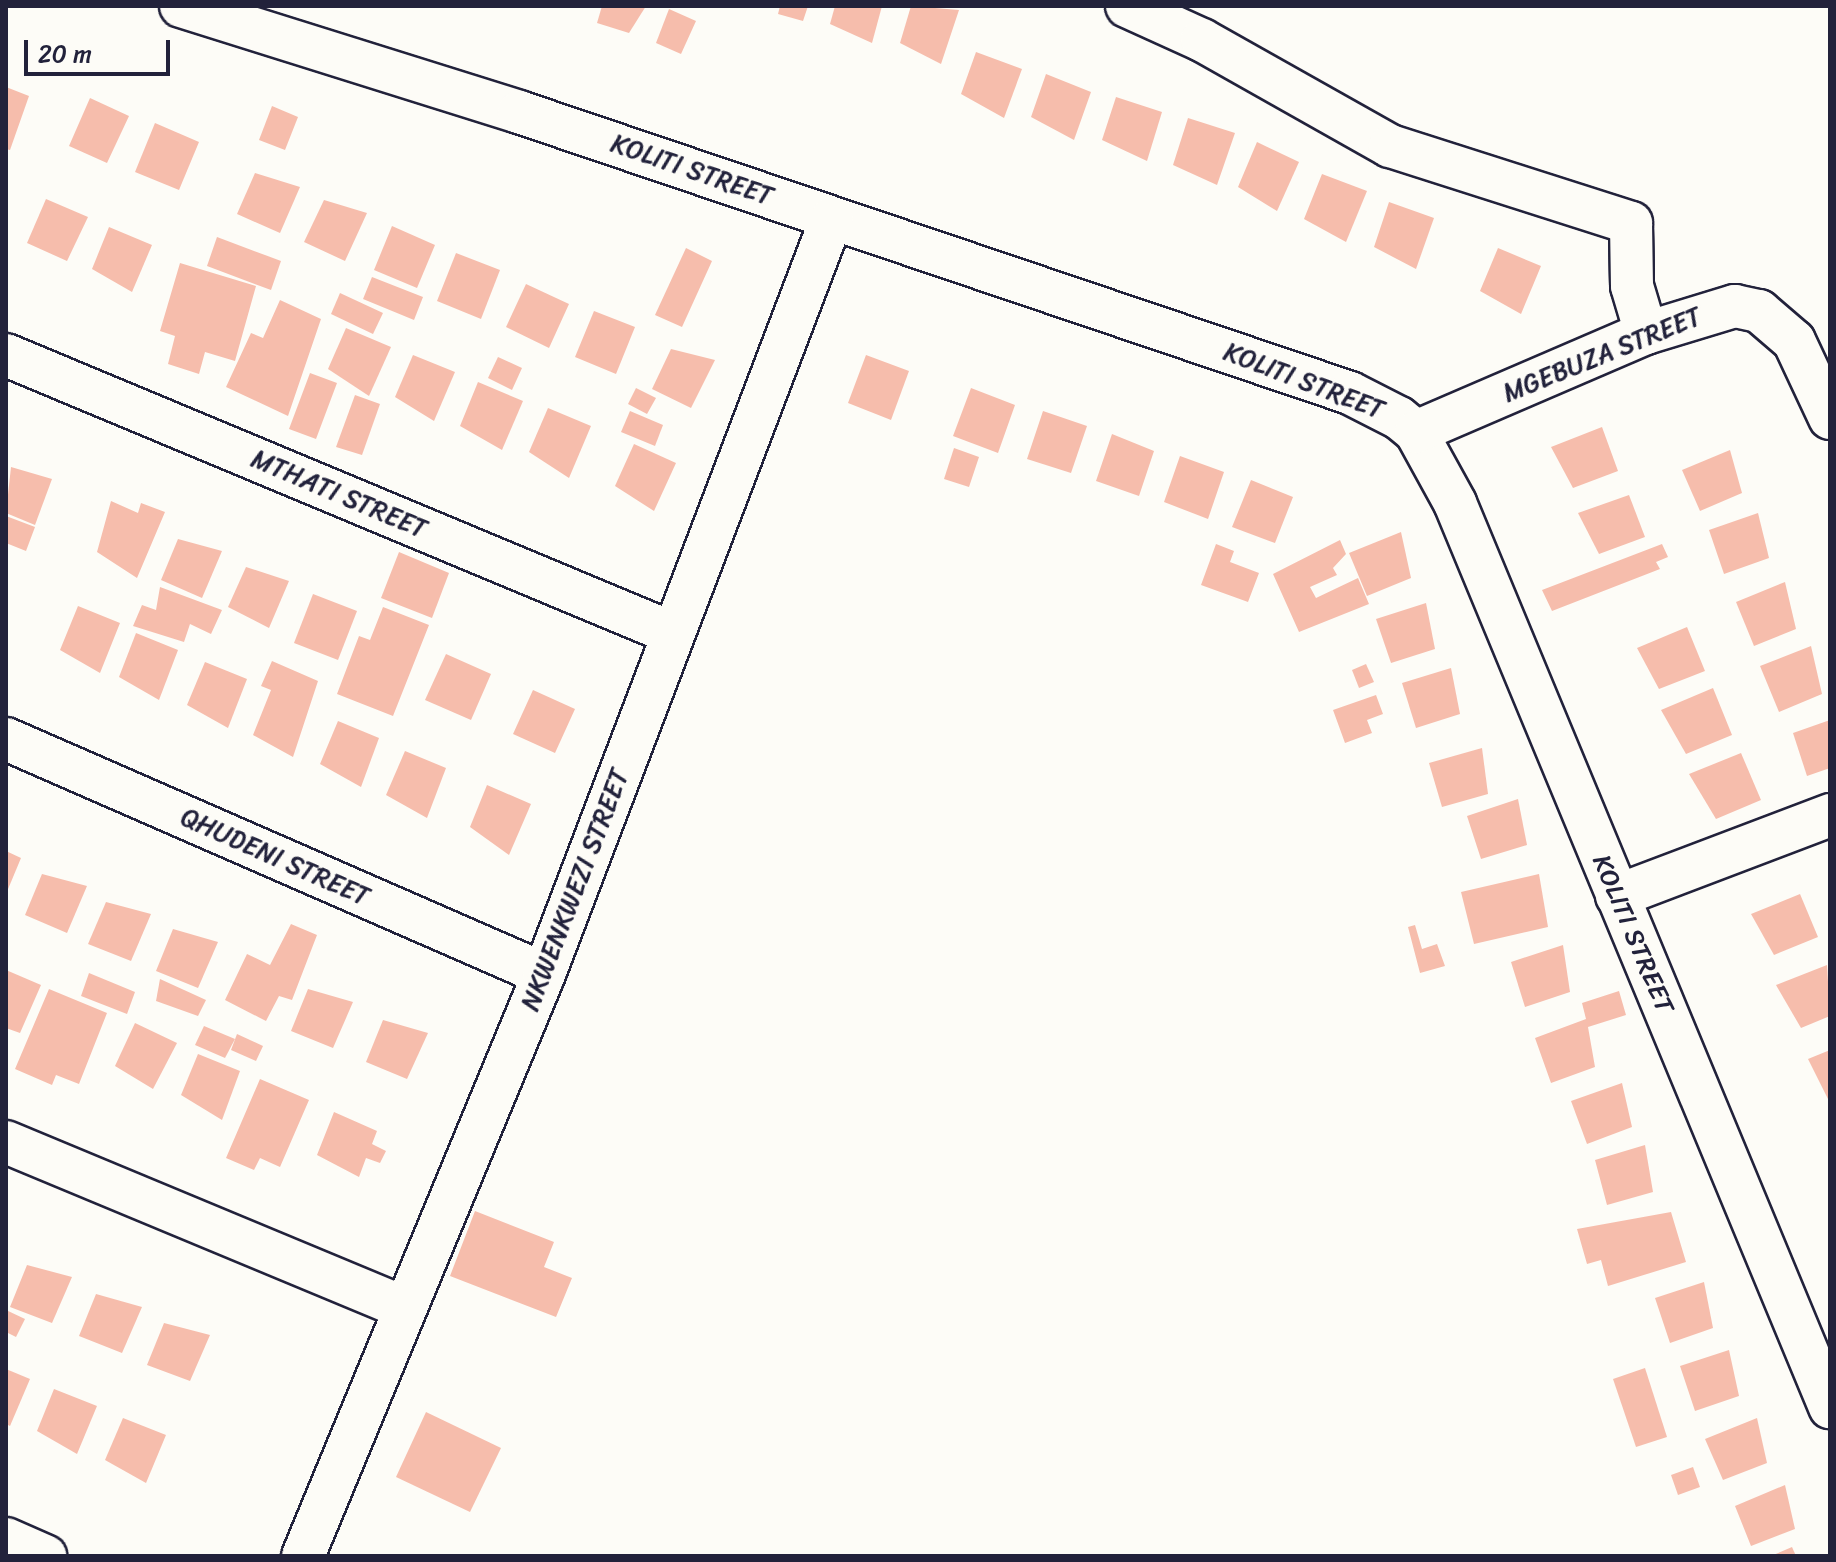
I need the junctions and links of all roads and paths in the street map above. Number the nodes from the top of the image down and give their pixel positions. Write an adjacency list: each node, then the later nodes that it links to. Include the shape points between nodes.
1 (181, 6): 3 (street, KOLITI STREET)
2 (1127, 6): 4 (street, via 1202,40 1390,146 1631,223 1632,286)
3 (832, 218): 7 (street, KOLITI STREET, via 1350,393); 8 (street, NKWENKWEZI STREET)
4 (1646, 333): 6 (street, MGEBUZA STREET, via 1735,306 1759,311 1794,341); 7 (street, MGEBUZA STREET)
5 (6, 355): 8 (street, MTHATI STREET)
6 (1830, 418)
7 (1416, 432): 11 (street, KOLITI STREET, via 1455,503)
8 (672, 633): 12 (street, NKWENKWEZI STREET)
9 (6, 739): 12 (street, QHUDENI STREET)
10 (1830, 815): 11 (street)
11 (1617, 896): 15 (street, KOLITI STREET)
12 (544, 974): 14 (street, NKWENKWEZI STREET)
13 (6, 1142): 14 (street)
14 (400, 1306): 18 (street, NKWENKWEZI STREET)
15 (1830, 1407)
16 (6, 1539): 17 (street)
17 (45, 1556)
18 (303, 1556)

